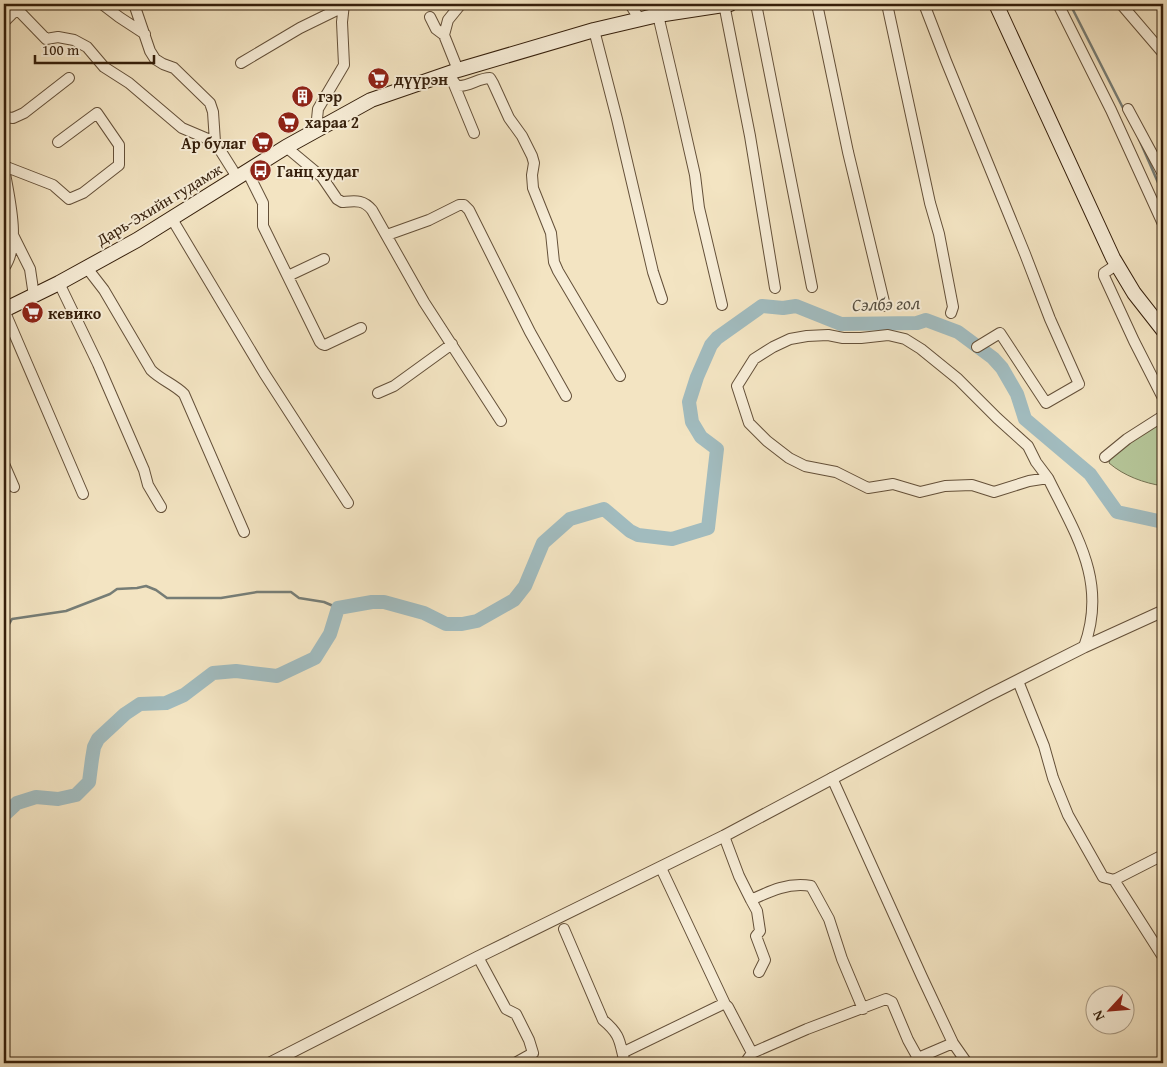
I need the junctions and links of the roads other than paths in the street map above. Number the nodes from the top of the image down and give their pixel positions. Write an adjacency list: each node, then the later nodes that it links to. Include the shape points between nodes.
1 (102, 4): 21 (street)
2 (134, 4): 21 (street)
3 (462, 4): 22 (street, via 448,20)
4 (630, 4): 18 (street)
5 (727, 4): 15 (main road, Дарь-Эхийн гудамж); 48 (street)
6 (756, 4): 47 (street)
7 (817, 4): 52 (street)
8 (887, 4): 54 (street, via 939,234)
9 (924, 4): 58 (street, via 1050,320 1079,384 1046,403 1000,333)
10 (996, 4): 42 (main road)
11 (1058, 4): 38 (street)
12 (1121, 4): 23 (street)
13 (343, 5): 24 (street); 29 (street, via 344,65 318,109)
14 (15, 6): 19 (street); 32 (street, via 46,39 74,40 87,47 104,67 182,128)
15 (674, 8): 16 (main road, Дарь-Эхийн гудамж)
16 (658, 15): 18 (main road, Дарь-Эхийн гудамж); 51 (street)
17 (430, 16): 22 (street, via 436,29)
18 (640, 20): 20 (main road, Дарь-Эхийн гудамж)
19 (4, 22)
20 (594, 30): 25 (main road, Дарь-Эхийн гудамж); 50 (street)
21 (145, 34): 32 (street, via 155,59 174,68 210,103)
22 (444, 34): 25 (street)
23 (1163, 53)
24 (241, 63)
25 (453, 75): 29 (main road, Дарь-Эхийн гудамж, via 371,100); 30 (street); 59 (street, via 457,86 484,78 490,78 494,83 509,118 532,156 533,188 551,233 554,262)
26 (69, 78): 28 (street, via 24,113 13,118)
27 (1128, 109): 36 (street)
28 (4, 117)
29 (316, 129): 33 (main road, Дарь-Эхийн гудамж)
30 (474, 133)
31 (58, 142): 34 (street, via 97,113 119,145 119,165 69,199 53,185)
32 (215, 142): 35 (street)
33 (286, 147): 35 (main road, Дарь-Эхийн гудамж); 40 (street, via 322,177 337,199 367,204)
34 (4, 167): 39 (street)
35 (242, 174): 37 (main road, Дарь-Эхийн гудамж); 45 (street, via 263,203 263,226)
36 (1163, 174)
37 (172, 219): 44 (main road, Дарь-Эхийн гудамж); 70 (street, via 264,373)
38 (1163, 224)
39 (13, 235): 43 (street); 49 (street, via 30,269)
40 (387, 235): 57 (street, via 424,302); 61 (street, via 464,205)
41 (324, 259): 45 (street)
42 (1116, 265): 56 (main road); 62 (street, via 1104,276)
43 (4, 268)
44 (87, 268): 46 (main road, Дарь-Эхийн гудамж); 72 (street, via 104,290 151,370 184,394)
45 (288, 276): 55 (street, via 322,344)
46 (59, 283): 49 (main road, Дарь-Эхийн гудамж); 71 (street, via 98,364 148,485)
47 (812, 287)
48 (775, 288)
49 (34, 296): 53 (main road, Дарь-Эхийн гудамж)
50 (662, 299)
51 (722, 305)
52 (885, 306)
53 (4, 310): 69 (street)
54 (952, 313)
55 (360, 328)
56 (1163, 330)
57 (452, 344): 60 (street, via 394,386); 64 (street)
58 (977, 347)
59 (620, 376)
60 (378, 393)
61 (566, 396)
62 (1163, 398)
63 (1163, 416): 65 (street)
64 (501, 421)
65 (1105, 457)
66 (4, 464): 68 (street)
67 (1048, 478): 67 (street, via 994,492 972,485 945,486 920,492 893,484 868,488 836,472 805,466 788,458 749,422 737,386 754,359 790,339 888,335 906,339 958,378 1028,446); 74 (street, via 1080,543 1090,574 1092,617)
68 (14, 487)
69 (83, 494)
70 (348, 503)
71 (161, 507)
72 (244, 532)
73 (1163, 611): 74 (street)
74 (1084, 647): 75 (street)
75 (1018, 681): 76 (street); 80 (street, via 1068,815 1104,877)
76 (832, 778): 77 (street); 88 (street)
77 (724, 836): 79 (street); 81 (street, via 738,876)
78 (1163, 855): 80 (street)
79 (661, 868): 83 (street); 86 (street)
80 (1114, 880): 84 (street)
81 (751, 900): 85 (street, via 757,911 760,931 756,936 764,960); 87 (street, via 796,884 810,886 828,919)
82 (564, 929): 89 (street, via 603,1020 614,1030)
83 (478, 957): 91 (street); 92 (street, via 506,1009 516,1014 529,1040 533,1054)
84 (1163, 958)
85 (759, 972)
86 (725, 1004): 89 (street); 90 (street)
87 (863, 1009): 88 (street, via 891,1001 918,1058); 90 (street)
88 (953, 1043): 95 (street)
89 (624, 1052): 93 (street)
90 (752, 1053): 94 (street)
91 (270, 1063)
92 (515, 1063)
93 (625, 1063)
94 (745, 1063)
95 (967, 1063)

